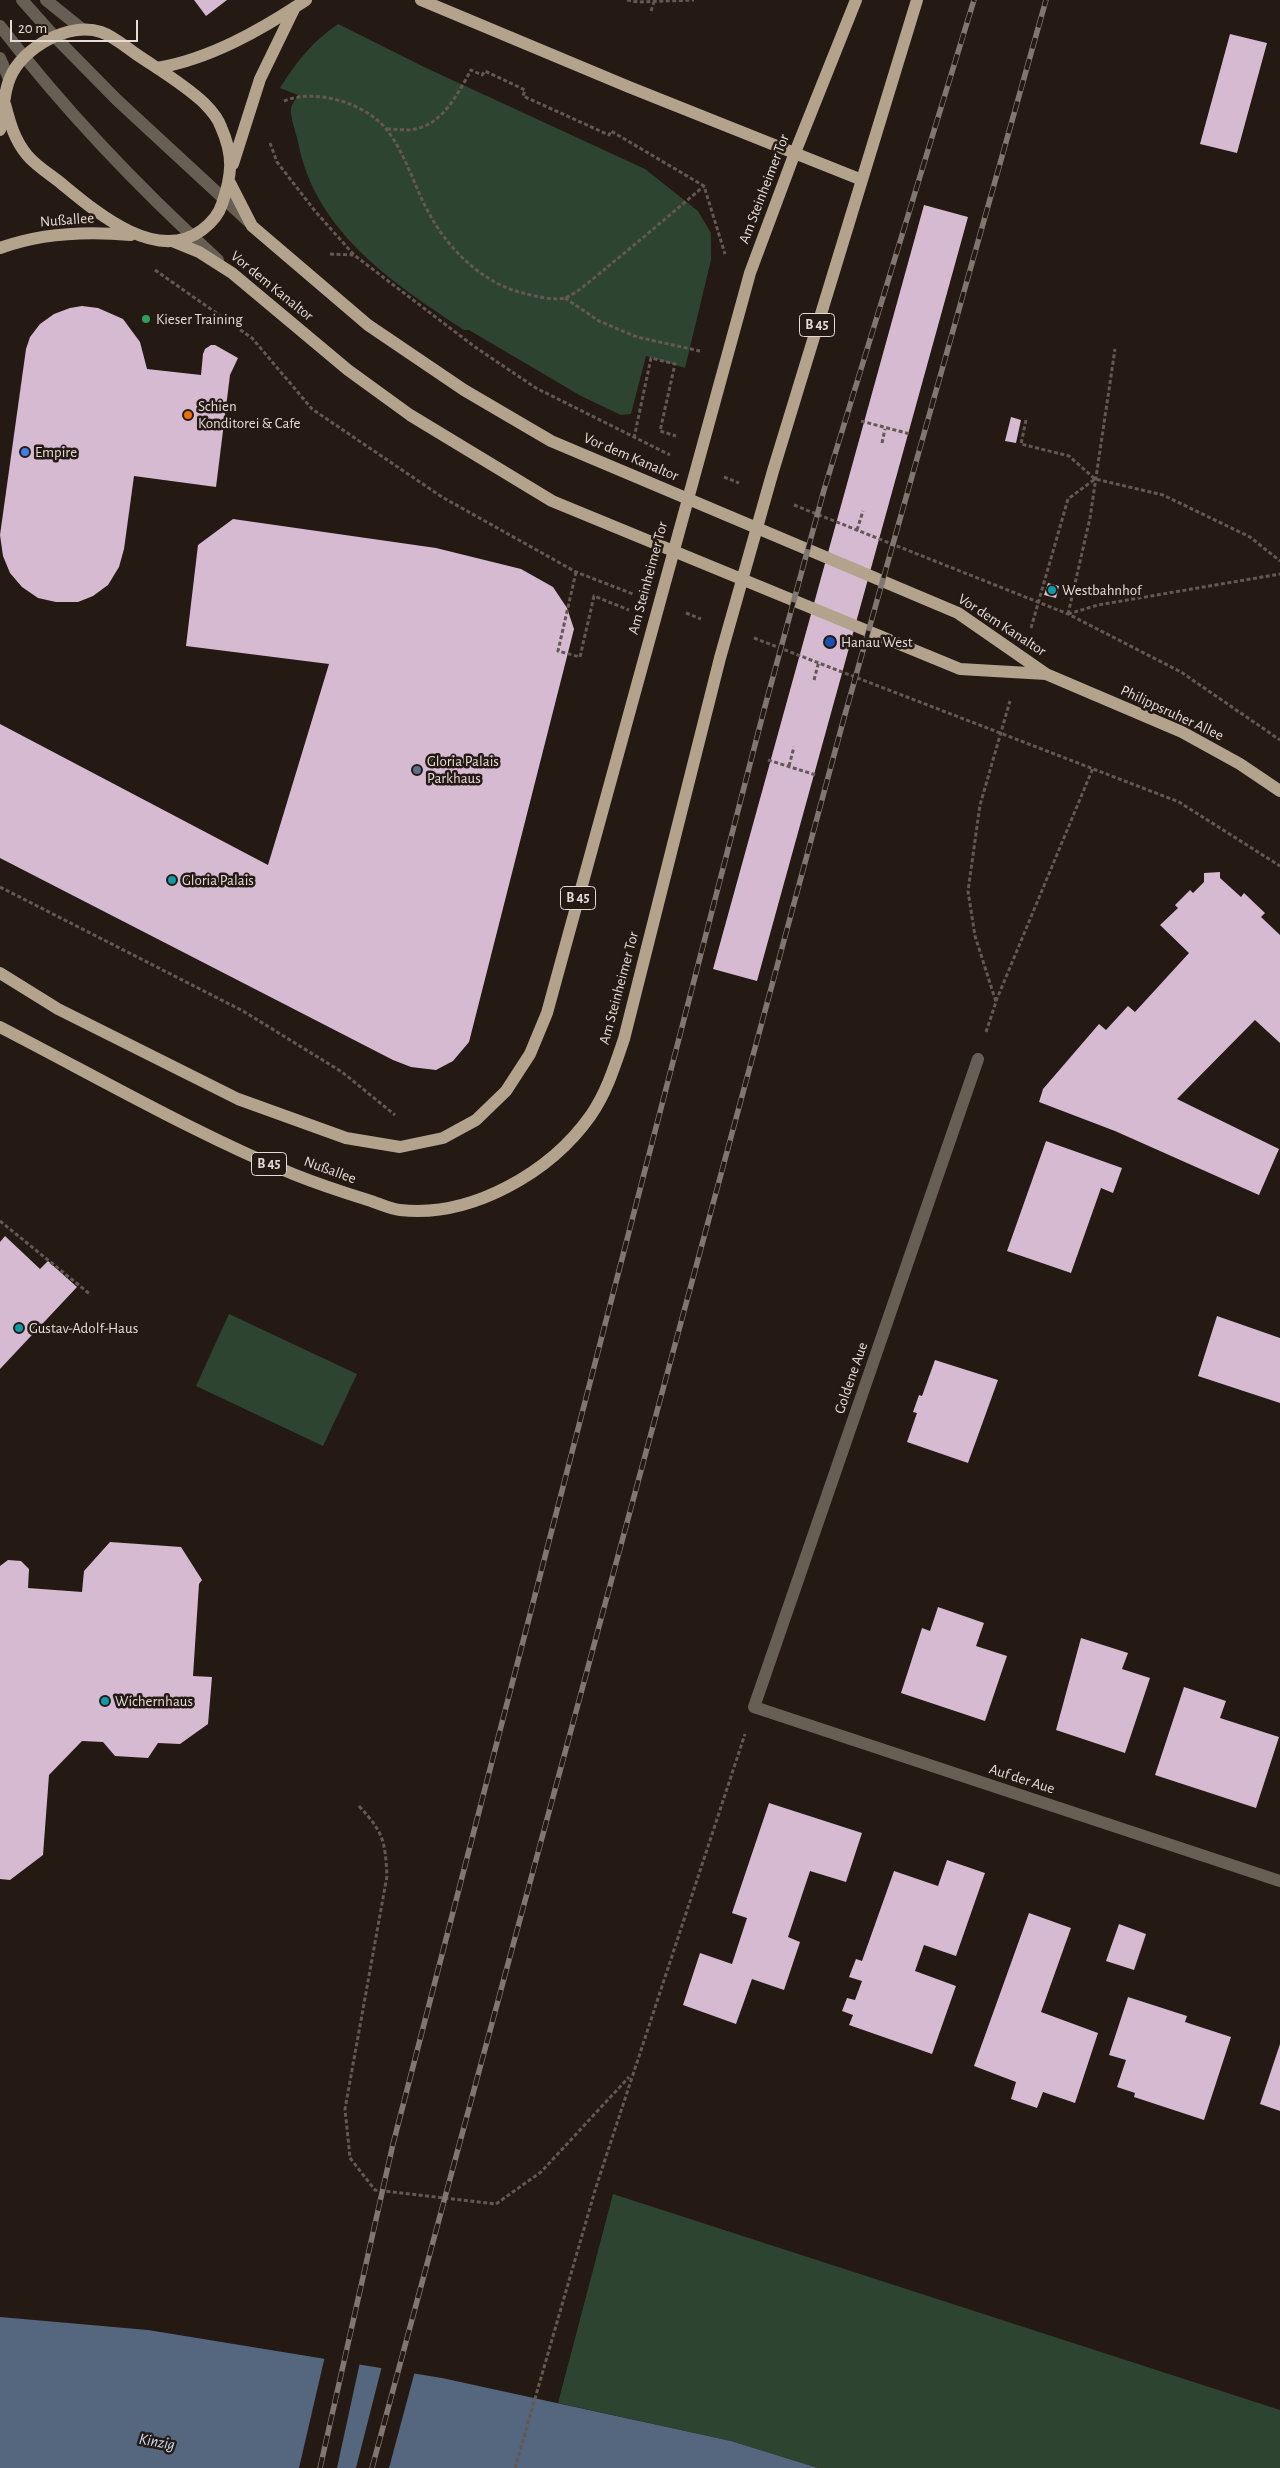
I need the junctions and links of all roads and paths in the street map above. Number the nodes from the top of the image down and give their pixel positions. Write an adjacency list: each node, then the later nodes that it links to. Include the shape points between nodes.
1 (22, 0): 14 (street)
2 (46, 0): 13 (street)
3 (306, 0): 10 (main road)
4 (421, 0): 24 (main road)
5 (627, 0): 9 (path)
6 (694, 0): 9 (path)
7 (856, 0): 24 (main road, Am Steinheimer Tor / B 45)
8 (917, 0): 26 (main road, Am Steinheimer Tor / B 45)
9 (654, 2): 11 (path)
10 (295, 8): 17 (main road, via 206,55); 25 (main road, via 260,79)
11 (651, 11)
12 (0, 26): 15 (street)
13 (82, 29): 14 (main road, Vor dem Kanaltor); 17 (main road, Vor dem Kanaltor, via 102,32)
14 (55, 37): 15 (main road, Vor dem Kanaltor); 29 (street)
15 (24, 57): 18 (main road, Vor dem Kanaltor); 32 (street, via 94,138)
16 (0, 58): 18 (street)
17 (157, 68): 25 (main road, Vor dem Kanaltor, via 202,102 214,116 224,132)
18 (9, 79): 19 (main road, Vor dem Kanaltor)
19 (4, 104): 22 (main road); 31 (main road, Vor dem Kanaltor, via 15,138 28,156 90,207)
20 (280, 106): 21 (path, via 284,100 308,95 334,99 363,111)
21 (386, 129): 28 (path, via 413,130 426,126 454,101 471,70 482,76 485,71 525,90 523,96 609,135 611,131); 38 (path, via 413,176 429,214 466,261 510,290 539,297)
22 (0, 130)
23 (268, 138): 45 (path, via 277,162 354,255 475,347 536,388)
24 (794, 155): 26 (main road); 78 (main road, Am Steinheimer Tor / B 45, via 750,273 547,1014 530,1054 506,1091 476,1120 443,1138 400,1147 346,1138 238,1099 58,1009)
25 (232, 169): 27 (main road, Vor dem Kanaltor)
26 (862, 180): 83 (main road, Am Steinheimer Tor / B 45, via 720,658 624,1039 611,1076 592,1114 568,1144)
27 (230, 183): 29 (main road, Vor dem Kanaltor); 30 (main road, Vor dem Kanaltor)
28 (704, 186): 35 (path); 38 (path)
29 (224, 198): 30 (street); 32 (main road, Vor dem Kanaltor, via 208,226)
30 (252, 226): 66 (main road, Vor dem Kanaltor, via 368,325 464,390 550,441 958,613)
31 (137, 236): 33 (main road, Vor dem Kanaltor); 34 (main road, Nußallee, via 48,236)
32 (193, 237): 33 (main road, Vor dem Kanaltor); 37 (street)
33 (172, 240): 37 (main road, Vor dem Kanaltor)
34 (0, 248)
35 (728, 261)
36 (152, 268): 57 (path, via 252,338 312,408 442,497)
37 (232, 273): 66 (main road, Vor dem Kanaltor, via 348,370 410,415 552,501 960,669)
38 (565, 298): 40 (path, via 600,321 637,337)
39 (1115, 349): 50 (path)
40 (700, 351)
41 (1026, 420): 50 (path, via 1020,444 1069,456)
42 (861, 421): 43 (path)
43 (885, 429): 44 (path); 47 (path)
44 (910, 434)
45 (634, 438): 46 (path, via 651,358 675,364 660,431); 48 (path)
46 (685, 439)
47 (882, 443)
48 (679, 459)
49 (723, 476): 51 (path)
50 (1095, 479): 52 (path); 56 (path, via 1172,499 1250,537); 62 (path, via 1090,518)
51 (741, 484)
52 (1068, 499)
53 (786, 501): 55 (path)
54 (863, 511): 55 (path)
55 (858, 530): 62 (path)
56 (1280, 561)
57 (576, 572): 59 (path); 61 (path, via 558,651 580,657 594,596)
58 (1280, 574): 62 (path, via 1098,604)
59 (638, 596)
60 (683, 612): 63 (path)
61 (638, 613)
62 (1068, 614): 68 (path, via 1181,672)
63 (710, 622)
64 (747, 635): 65 (path)
65 (819, 661): 67 (path); 72 (path, via 1055,756)
66 (1046, 674): 74 (main road, Philippsruher Allee, via 1182,732 1240,764)
67 (814, 680)
68 (1280, 740)
69 (794, 747): 71 (path)
70 (768, 760): 71 (path)
71 (789, 766): 73 (path)
72 (1093, 768): 76 (path, via 1178,802); 79 (path)
73 (816, 775)
74 (1280, 791)
75 (980, 805): 79 (path, via 968,890 975,936)
76 (1280, 866)
77 (0, 887): 82 (path, via 243,1011 342,1072)
78 (0, 972)
79 (996, 1002): 81 (path)
80 (0, 1027): 83 (main road, Nußallee / B 45, via 228,1145 329,1189 399,1210 427,1210 471,1202 508,1187)
81 (978, 1059): 86 (street, Goldene Aue)
82 (397, 1117)
83 (550, 1160)
84 (0, 1221): 85 (path)
85 (91, 1295)
86 (754, 1707): 88 (street, Auf der Aue); 89 (path)
87 (360, 1806): 89 (path, via 376,1824 385,1842 387,1876 345,2109 350,2158 375,2190 496,2204 542,2172)
88 (1280, 1881)
89 (631, 2074): 90 (path)
90 (515, 2468)

